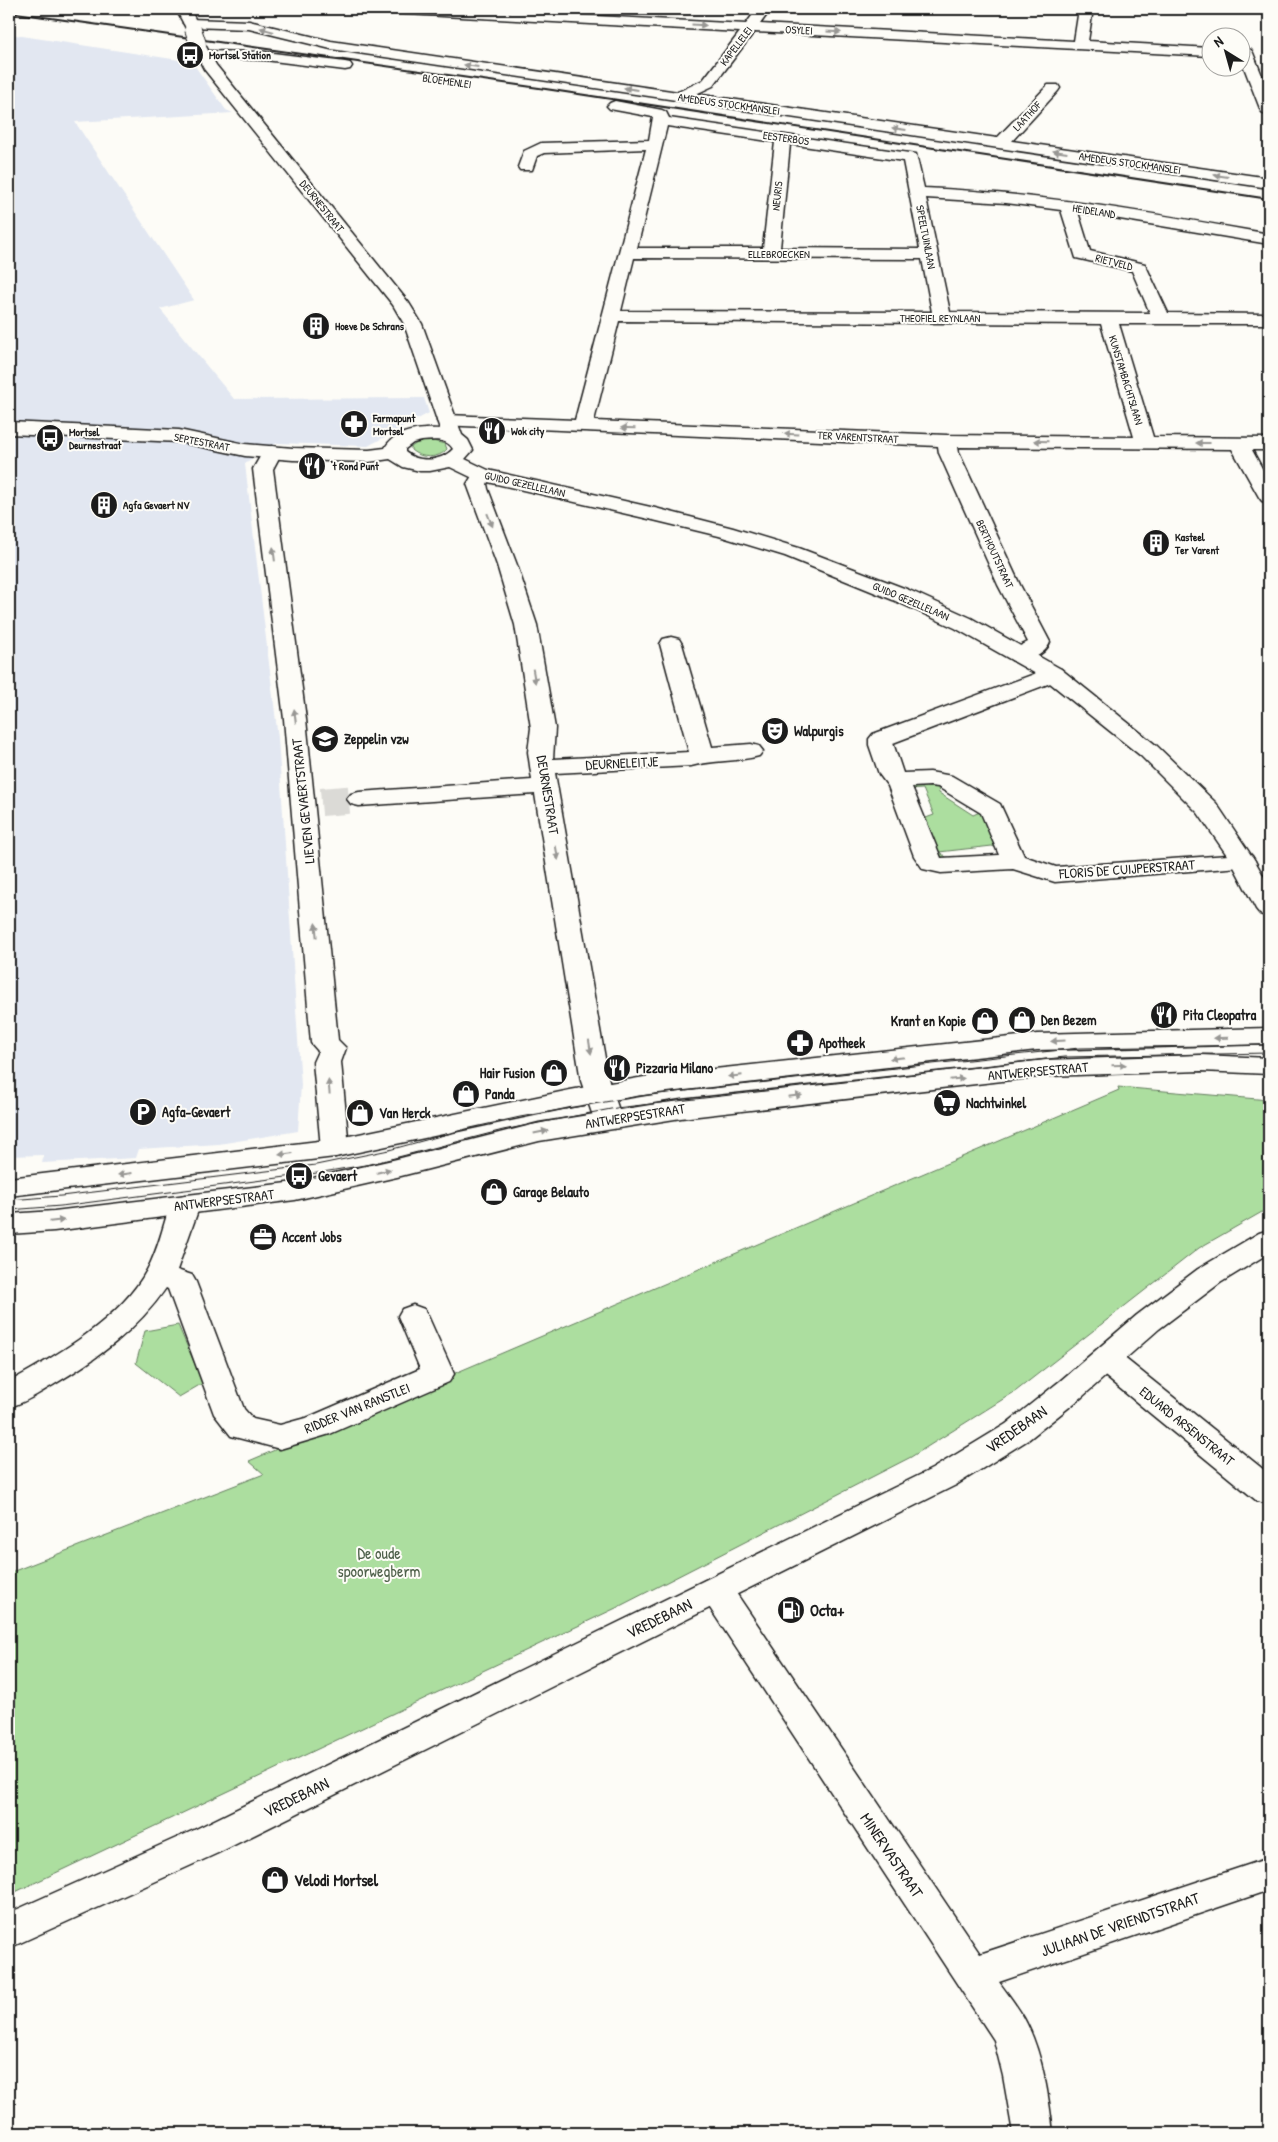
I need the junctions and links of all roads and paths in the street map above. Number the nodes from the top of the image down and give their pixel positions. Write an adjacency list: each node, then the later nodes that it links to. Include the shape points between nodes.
1 (183, 9): 5 (street, DEURNESTRAAT)
2 (388, 9): 6 (street, OSYLEI, one-way to 6)
3 (764, 9): 6 (street, KAPELLELEI)
4 (1086, 9): 7 (street)
5 (192, 26): 8 (street, DEURNESTRAAT, bridge); 16 (street, AMEDEUS STOCKMANSLEI, one-way to 5, via 331,45 249,25)
6 (750, 28): 7 (street, OSYLEI, one-way to 7); 14 (street, KAPELLELEI)
7 (1080, 44): 9 (street, OSYLEI)
8 (200, 50): 12 (street); 38 (street, DEURNESTRAAT, via 400,303 413,324)
9 (1200, 51)
10 (1250, 53): 11 (street)
11 (1261, 54)
12 (361, 68)
13 (1250, 69): 19 (street)
14 (708, 83): 16 (street, KAPELLELEI); 17 (street)
15 (1053, 88): 23 (street, LAATHOF)
16 (680, 96): 17 (street, AMEDEUS STOCKMANSLEI)
17 (717, 102): 23 (street, AMEDEUS STOCKMANSLEI, one-way to 17)
18 (595, 103): 20 (street, via 658,113)
19 (1269, 111)
20 (662, 121): 21 (street, EESTERBOS); 22 (street)
21 (783, 138): 24 (street, EESTERBOS); 31 (street, NEURIS)
22 (656, 144): 25 (street, via 541,148 530,154); 30 (street)
23 (1000, 144): 26 (street, AMEDEUS STOCKMANSLEI, one-way to 23)
24 (910, 157): 27 (street, SPEELTUINLAAN)
25 (526, 167)
26 (1269, 183)
27 (918, 193): 28 (street, HEIDELAND, via 969,194); 32 (street, SPEELTUINLAAN)
28 (1068, 206): 29 (street, HEIDELAND); 36 (street, RIETVELD, via 1082,254 1139,268)
29 (1269, 239)
30 (628, 253): 31 (street, ELLEBROECKEN); 33 (street)
31 (771, 254): 32 (street, ELLEBROECKEN)
32 (929, 254): 34 (street, SPEELTUINLAAN)
33 (611, 316): 34 (street, THEOFIEL REYNLAAN); 39 (street)
34 (942, 318): 35 (street, THEOFIEL REYNLAAN)
35 (1108, 318): 36 (street, THEOFIEL REYNLAAN); 42 (street, KUNSTAMBACHTSLAAN)
36 (1162, 319): 37 (street, THEOFIEL REYNLAAN)
37 (1269, 319)
38 (448, 424): 39 (street, TER VARENTSTRAAT); 46 (street, via 436,435 413,436 398,444); 47 (street, DEURNESTRAAT, via 462,450)
39 (583, 426): 41 (street, TER VARENTSTRAAT, one-way to 39)
40 (9, 428): 45 (street, SEPTESTRAAT, via 179,436 245,450)
41 (947, 442): 42 (street, TER VARENTSTRAAT, one-way to 41); 51 (street, BERTHOUTSTRAAT, via 948,453 1009,585 1038,637 1036,647)
42 (1145, 442): 43 (street, TER VARENTSTRAAT, one-way to 42)
43 (1240, 443): 44 (street, TER VARENTSTRAAT); 49 (street)
44 (1269, 444)
45 (272, 452): 46 (street, SEPTESTRAAT, via 355,456); 65 (street, LIEVEN GEVAERTSTRAAT, one-way to 45, via 327,1062 332,1048 325,1043 312,802 295,719 263,469)
46 (395, 453): 47 (street, via 401,459 418,464)
47 (452, 460): 48 (street, GUIDO GEZELLELAAN)
48 (482, 475): 51 (street, GUIDO GEZELLELAAN, via 681,520 792,552 963,623); 55 (street, DEURNESTRAAT, one-way to 55, via 478,489 526,625 543,728 540,752)
49 (1269, 497)
50 (671, 644): 54 (street)
51 (1020, 655): 52 (street, GUIDO GEZELLELAAN)
52 (1053, 674): 56 (street, FLORIS DE CUIJPERSTRAAT, via 882,739 881,745); 59 (street, GUIDO GEZELLELAAN, via 1148,750 1207,808)
53 (751, 751): 54 (street, DEURNELEITJE)
54 (701, 757): 55 (street, DEURNELEITJE)
55 (544, 776): 57 (street, DEURNELEITJE); 63 (street, DEURNESTRAAT, one-way to 63)
56 (895, 781): 58 (street, via 944,781 991,809); 58 (street, FLORIS DE CUIJPERSTRAAT, via 932,864)
57 (360, 799)
58 (1014, 861): 59 (street, FLORIS DE CUIJPERSTRAAT, via 1055,875)
59 (1243, 861): 60 (street, GUIDO GEZELLELAAN)
60 (1269, 909)
61 (1269, 1036): 63 (street, ANTWERPSESTRAAT, one-way to 63, via 1037,1042)
62 (1269, 1066): 64 (street, ANTWERPSESTRAAT, one-way to 62, via 1046,1068 1202,1063)
63 (598, 1092): 64 (street, DEURNESTRAAT); 65 (street, ANTWERPSESTRAAT)
64 (608, 1119): 67 (street, ANTWERPSESTRAAT, one-way to 64, via 330,1184 486,1144)
65 (335, 1148): 66 (street, ANTWERPSESTRAAT, one-way to 66)
66 (9, 1187)
67 (185, 1204): 68 (street, ANTWERPSESTRAAT, one-way to 67); 70 (street)
68 (9, 1224)
69 (1269, 1240): 72 (street, VREDEBAAN, via 1209,1276 1148,1322)
70 (160, 1275): 71 (street, RIDDER VAN RANSTLEI, via 180,1282 230,1414 242,1428 280,1437 320,1426 438,1374); 73 (street, via 112,1330)
71 (413, 1316)
72 (1106, 1360): 74 (street, EDUARD ARSENSTRAAT); 75 (street, VREDEBAAN, via 1017,1432 944,1477)
73 (9, 1396)
74 (1269, 1492)
75 (716, 1590): 77 (street, VREDEBAAN, via 205,1842); 78 (street, MINERVASTRAAT)
76 (1269, 1874): 78 (street, JULIAAN DE VRIENDTSTRAAT)
77 (9, 1931)
78 (971, 1974): 79 (street, MINERVASTRAAT, via 1012,2034)
79 (1033, 2133)

